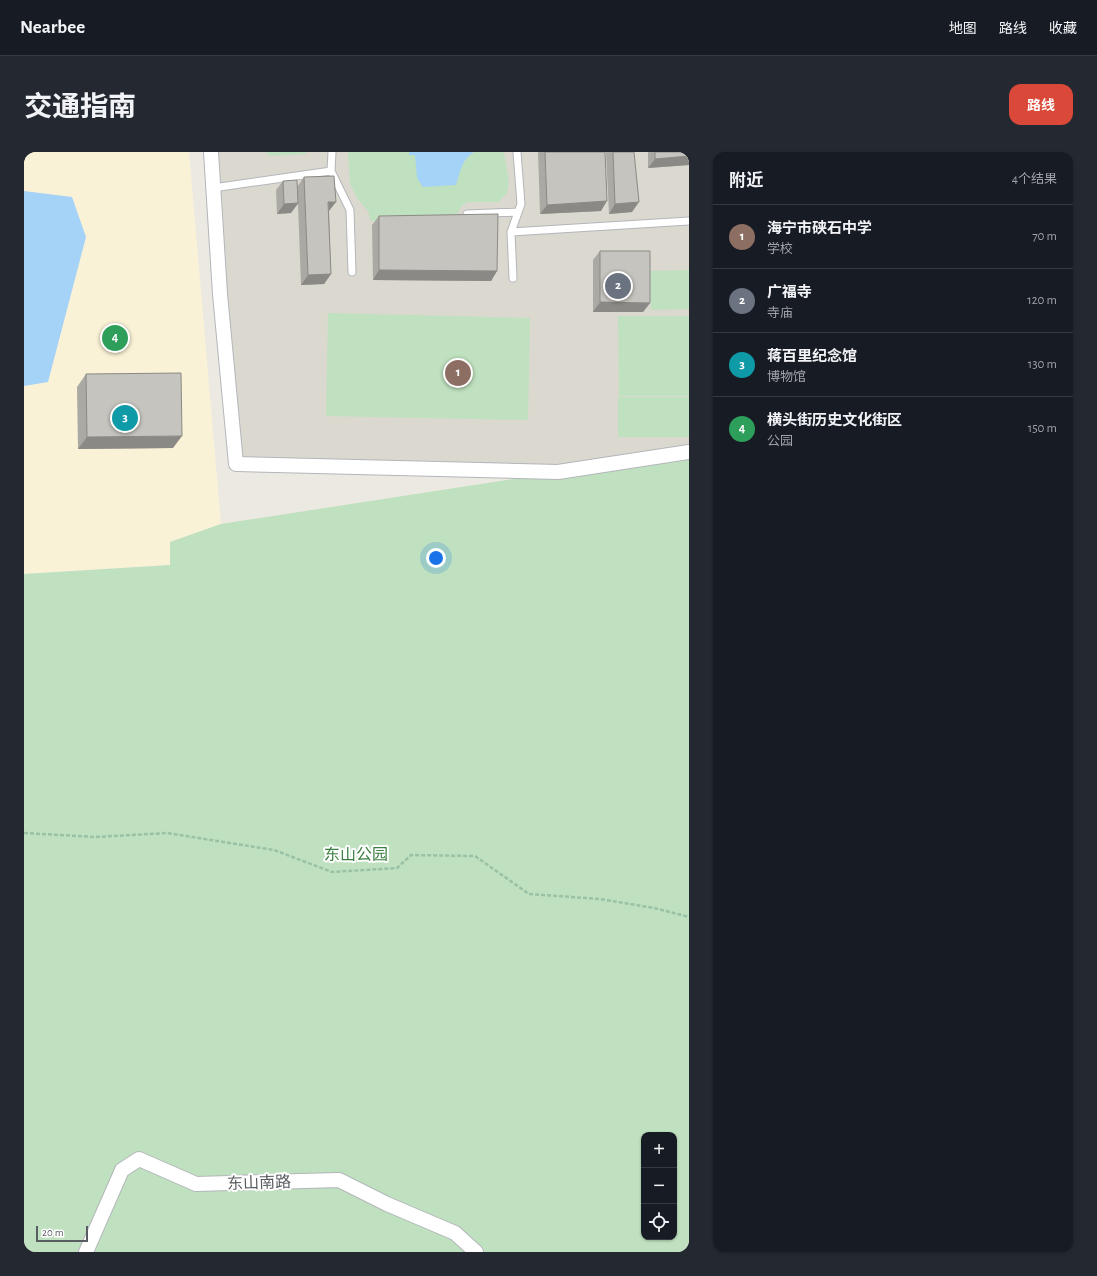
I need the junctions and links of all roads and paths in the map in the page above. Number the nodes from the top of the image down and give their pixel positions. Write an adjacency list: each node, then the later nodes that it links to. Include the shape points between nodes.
1 (211, 152): 5 (street)
2 (332, 152): 4 (lane)
3 (517, 152): 6 (lane, via 521,204)
4 (331, 171): 5 (lane); 10 (lane, via 350,210)
5 (213, 188): 12 (street, via 236,464 558,472)
6 (518, 212): 7 (lane); 9 (lane)
7 (468, 214)
8 (689, 221): 9 (lane)
9 (512, 232): 11 (lane)
10 (352, 272)
11 (513, 278)
12 (689, 452)
13 (24, 833): 14 (path, via 96,837 167,833 274,850 332,872 398,868 411,855 475,856 529,894 600,899)
14 (689, 917)
15 (86, 1252): 16 (street, 东山南路, via 122,1170 139,1159 196,1184 339,1180 455,1233)
16 (476, 1252)

